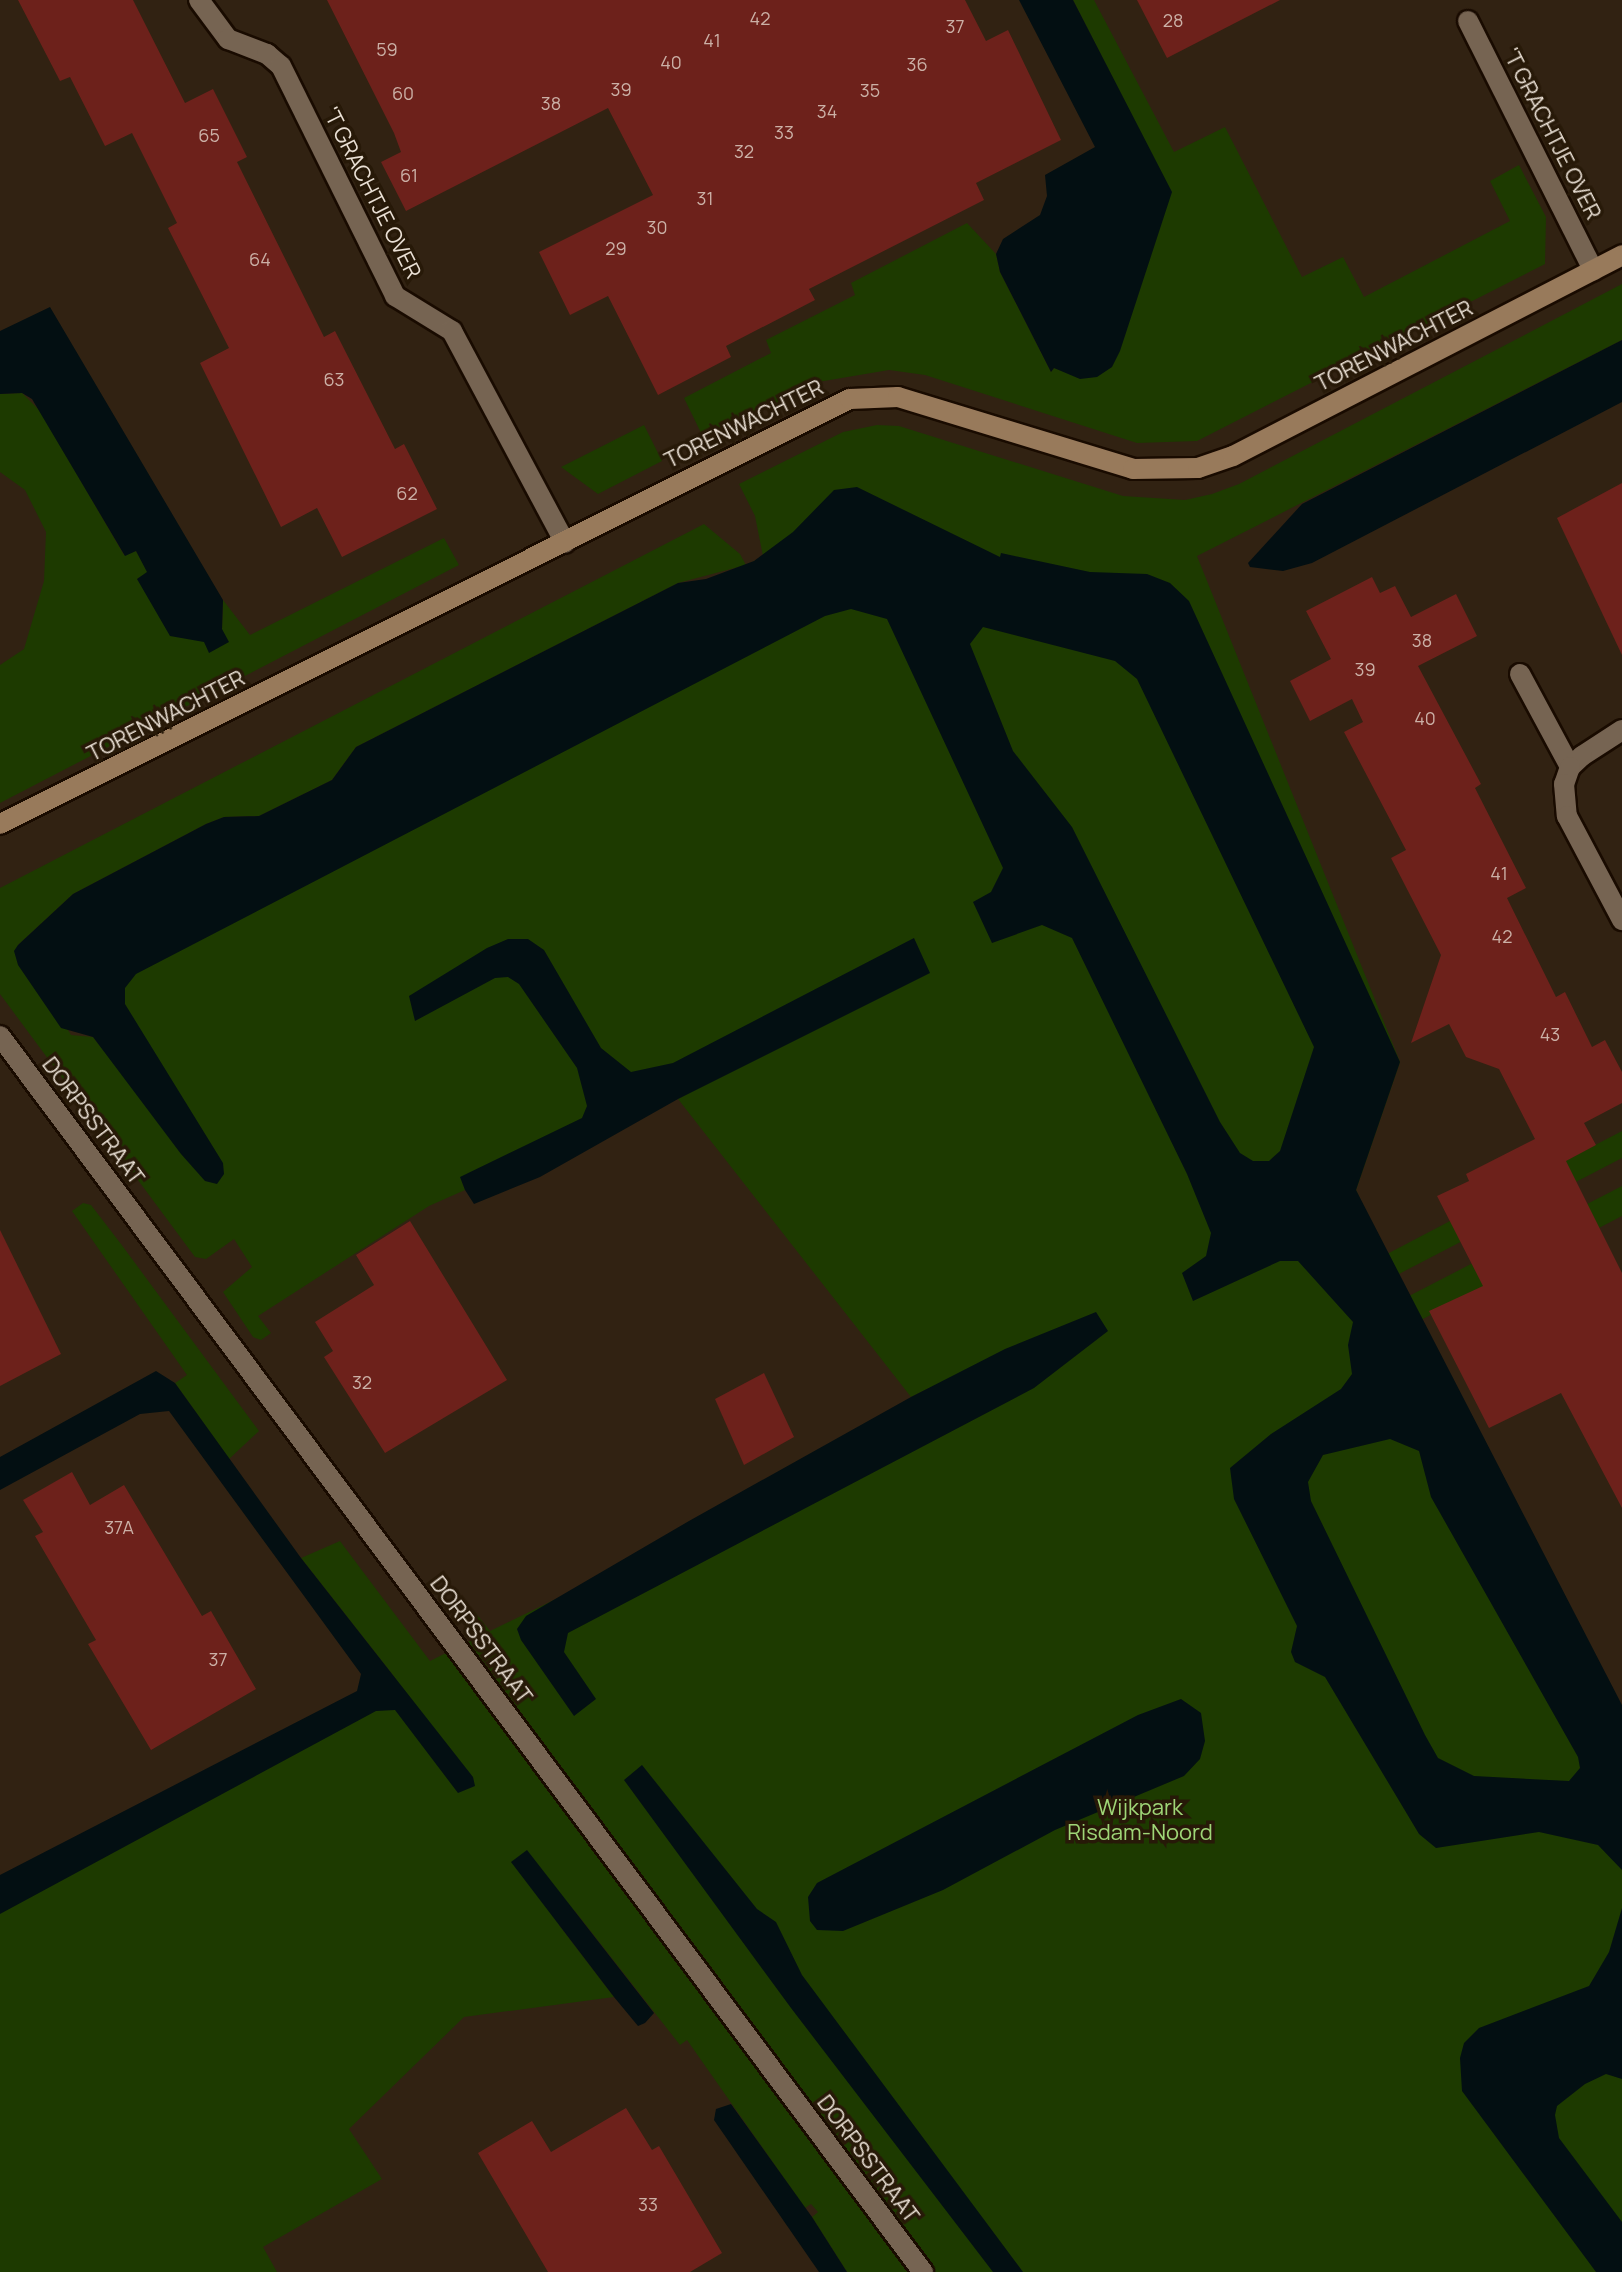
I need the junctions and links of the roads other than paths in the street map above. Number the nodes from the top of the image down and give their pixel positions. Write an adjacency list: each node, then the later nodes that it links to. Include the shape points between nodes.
1 (199, 0): 5 (street, 'T GRACHTJE OVER, via 228,39 267,54 281,66 395,296 452,331)
2 (1468, 21): 4 (street, 'T GRACHTJE OVER)
3 (1622, 255): 4 (street, TORENWACHTER)
4 (1593, 270): 5 (street, TORENWACHTER, via 1233,456 1198,468 1133,469 898,397 870,395 833,406)
5 (565, 543): 9 (street, TORENWACHTER)
6 (1520, 674): 8 (street)
7 (1622, 730): 8 (street)
8 (1570, 767): 10 (street, via 1564,784 1567,816)
9 (0, 824)
10 (1622, 920)
11 (0, 1036): 12 (street, DORPSSTRAAT)
12 (923, 2272)

